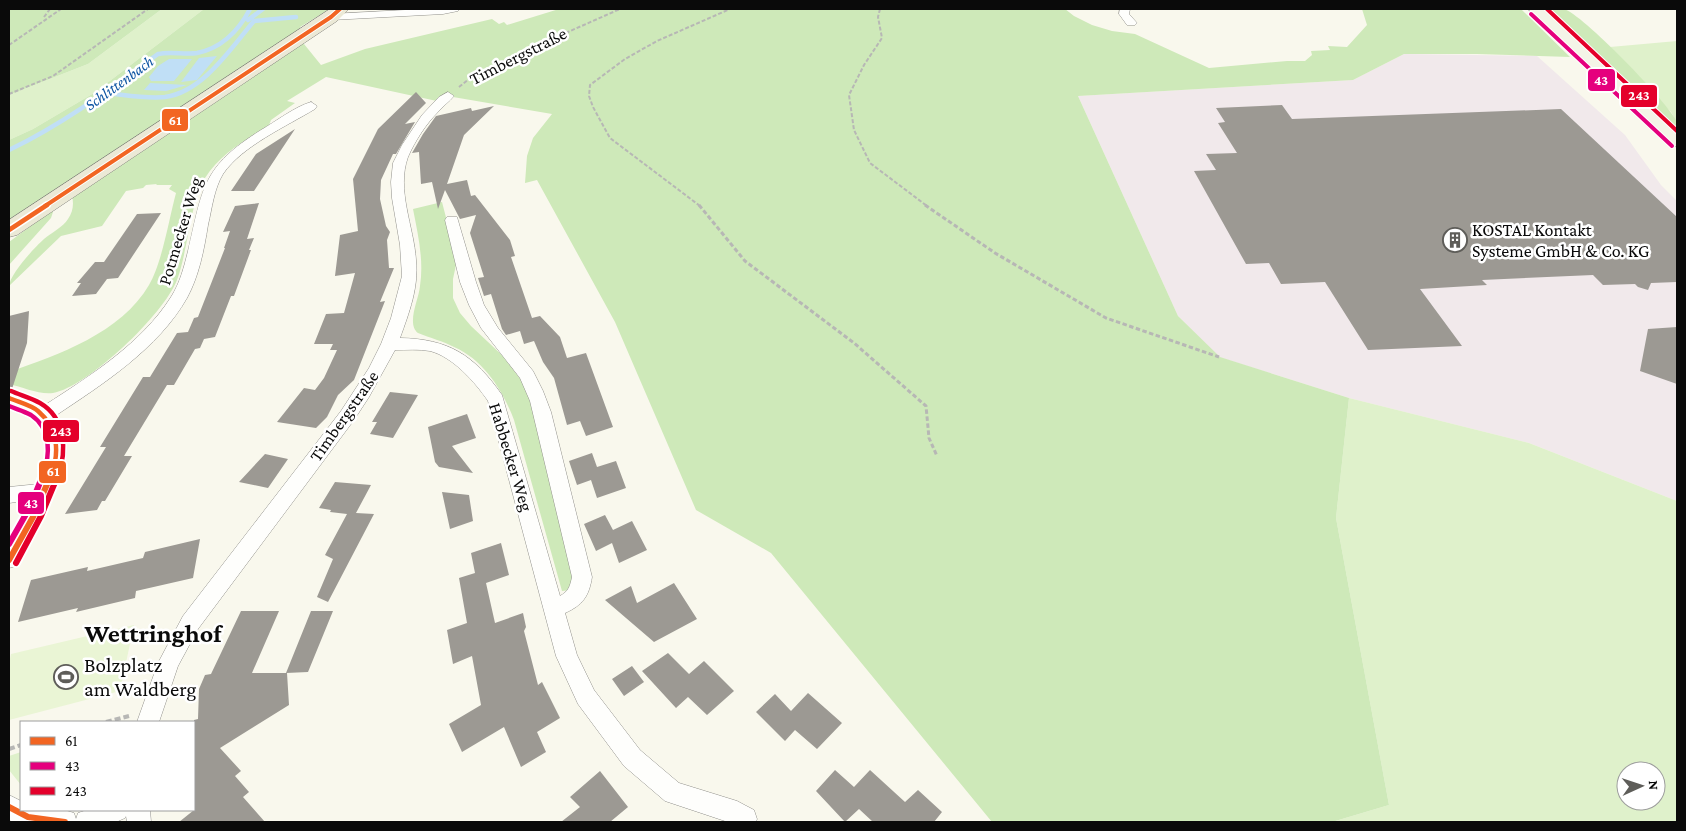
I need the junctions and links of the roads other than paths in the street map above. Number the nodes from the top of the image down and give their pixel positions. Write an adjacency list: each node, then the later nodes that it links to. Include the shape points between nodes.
1 (454, 9): 4 (street)
2 (1125, 9): 5 (street, via 1124,14)
3 (1536, 9): 8 (main road)
4 (336, 13): 10 (main road)
5 (1132, 23)
6 (448, 96): 11 (street, Timbergstraße, via 421,125 399,166 398,186 409,265 408,290)
7 (311, 106): 13 (street, Potmecker Weg, via 225,163 211,186 191,272 179,298 129,352)
8 (1677, 141)
9 (452, 220): 17 (street, via 482,316 527,376 539,399 582,577 577,596)
10 (9, 230)
11 (390, 344): 17 (street, Habbecker Weg, via 440,348 476,375 496,400); 18 (street, Timbergstraße, via 372,380 331,438 184,632 161,680)
12 (9, 398): 13 (street)
13 (45, 414): 14 (street, via 58,446)
14 (44, 491): 15 (street); 16 (street)
15 (9, 495)
16 (9, 560)
17 (553, 608): 21 (street, Habbecker Weg, via 567,656 586,697 632,758 673,794 729,809)
18 (148, 721)
19 (9, 807): 22 (street, via 28,817)
20 (114, 811): 23 (street)
21 (745, 820)
22 (65, 822)
23 (87, 822)

